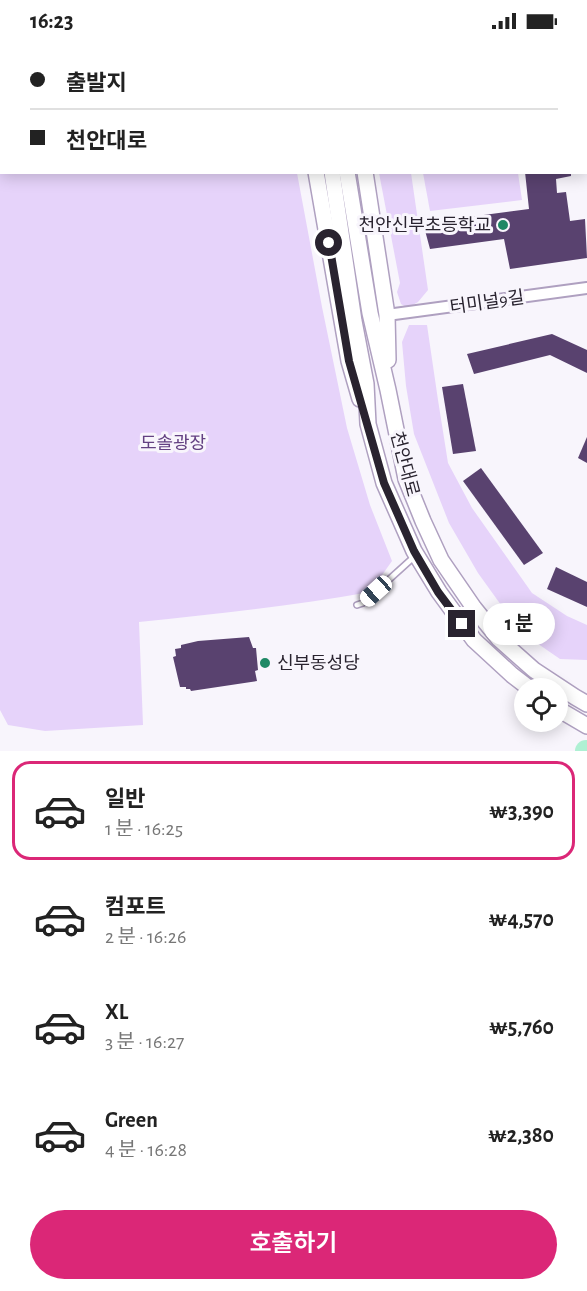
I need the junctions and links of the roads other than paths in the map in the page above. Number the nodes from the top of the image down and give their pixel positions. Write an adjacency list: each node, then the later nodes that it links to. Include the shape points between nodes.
1 (316, 174): 8 (main road, via 349,361)
2 (332, 174): 8 (main road, 천안대로, via 366,384)
3 (347, 174): 7 (main road, 천안대로, via 370,313)
4 (365, 174): 6 (main road)
5 (587, 288): 6 (street, 터미널9길)
6 (387, 315): 7 (main road)
7 (388, 390): 12 (main road, 천안대로, via 406,480 441,560 499,639 534,670)
8 (368, 424): 9 (main road, 천안대로, via 384,483)
9 (416, 555): 10 (lane); 11 (main road, 천안대로, via 474,640)
10 (357, 605)
11 (516, 678)
12 (581, 701)
13 (568, 715): 14 (main road)
14 (587, 726)

